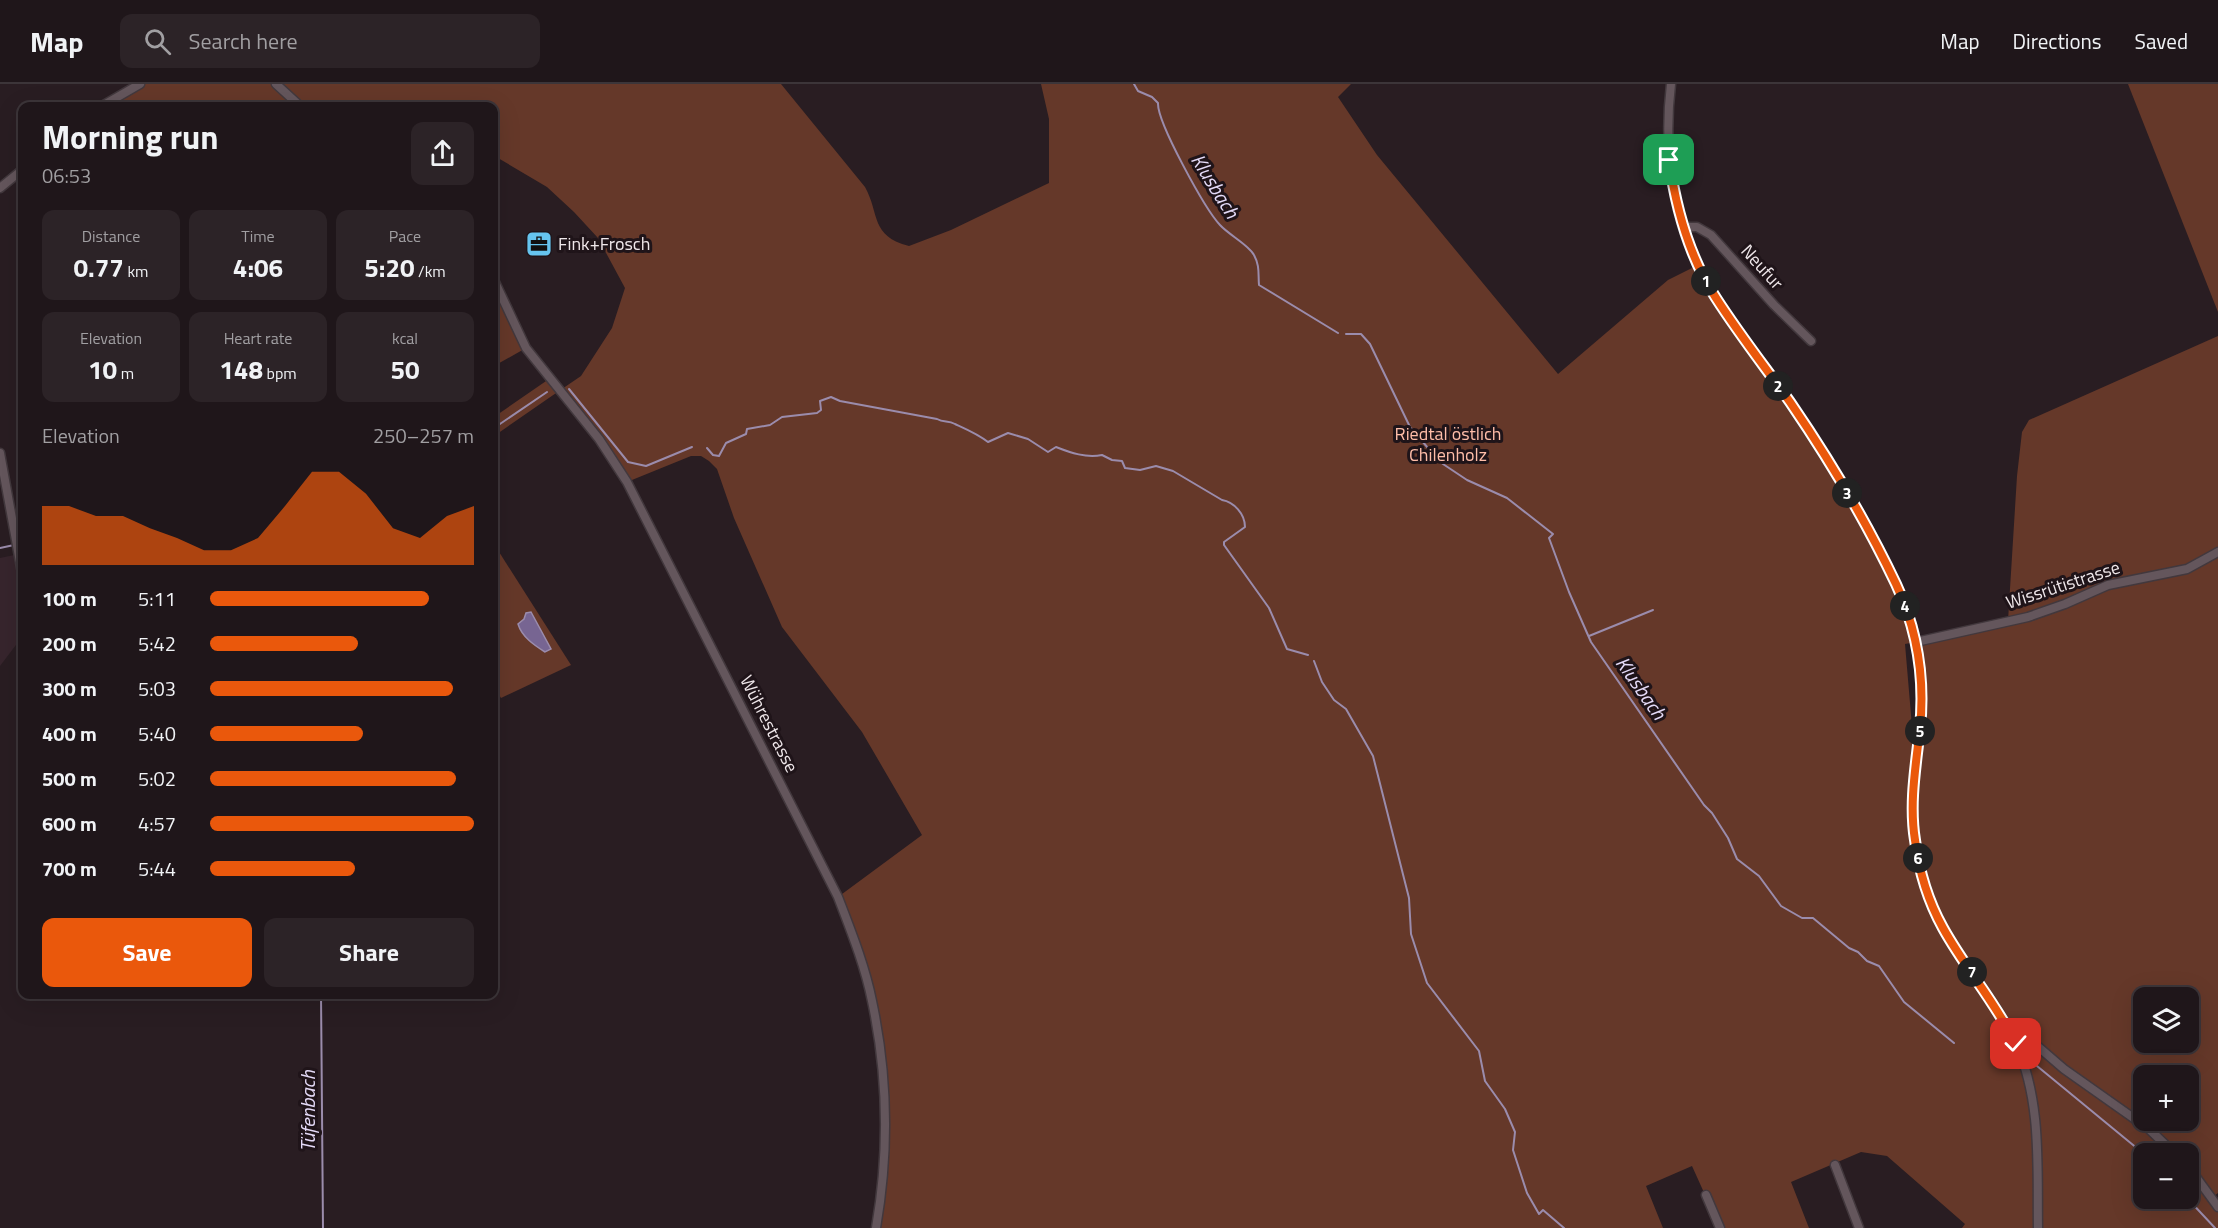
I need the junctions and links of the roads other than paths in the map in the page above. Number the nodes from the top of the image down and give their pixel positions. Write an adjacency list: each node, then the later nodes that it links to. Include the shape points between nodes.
1 (140, 84): 4 (street)
2 (276, 84): 5 (street)
3 (1671, 84): 8 (street, via 1669,160)
4 (109, 102)
5 (296, 102)
6 (18, 173): 7 (street)
7 (0, 188)
8 (1683, 227): 10 (street, Neufur, via 1697,226 1711,235); 14 (street, via 1715,297 1810,432 1844,488 1896,584)
9 (498, 288): 21 (street, Wührestrasse, via 526,348 599,439 627,482 838,897 860,956 881,1053 885,1153)
10 (1811, 341)
11 (0, 453): 12 (street)
12 (18, 545)
13 (2218, 552): 14 (street, Wissrütistrasse, via 2187,569 2108,585 2028,617)
14 (1916, 642): 15 (street, via 1922,699 1913,810 1919,866 1942,927)
15 (2016, 1044): 16 (street, via 2035,1044); 24 (street, via 2033,1104)
16 (2164, 1143)
17 (1835, 1165): 23 (street)
18 (2199, 1181): 20 (street)
19 (1706, 1195): 22 (street)
20 (2218, 1207)
21 (876, 1228)
22 (1720, 1228)
23 (1859, 1228)
24 (2037, 1228)

